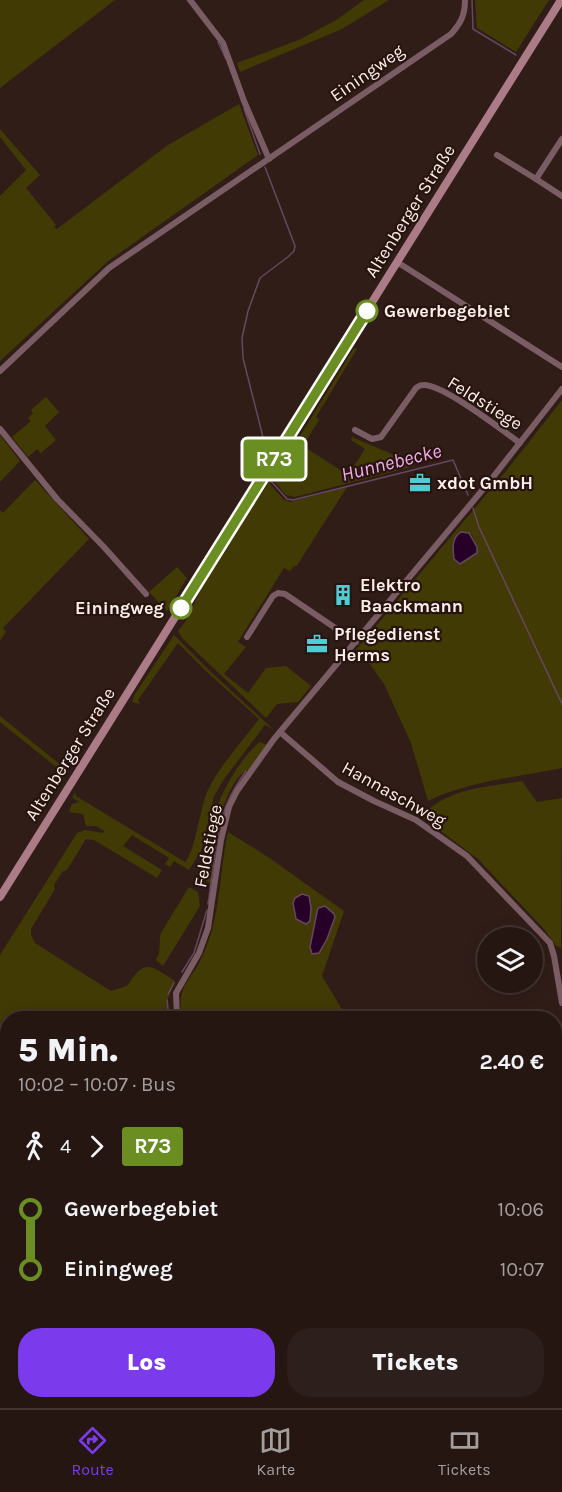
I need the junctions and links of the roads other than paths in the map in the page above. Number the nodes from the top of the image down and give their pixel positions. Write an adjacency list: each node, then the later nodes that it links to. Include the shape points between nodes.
1 (190, 0): 6 (street, via 223,43)
2 (465, 0): 6 (street, Einingweg, via 461,23 451,34)
3 (561, 0): 9 (main road, Altenberger Straße)
4 (562, 139): 7 (street)
5 (497, 155): 7 (street)
6 (269, 159): 11 (street, Einingweg, via 109,268)
7 (536, 179): 8 (street)
8 (562, 196)
9 (398, 262): 10 (street); 20 (main road, Altenberger Straße)
10 (562, 367)
11 (0, 370)
12 (562, 388): 15 (street, Feldstiege)
13 (0, 429): 16 (street, via 57,499)
14 (355, 430): 15 (street, Feldstiege, via 372,439 381,437 416,388 426,385 462,403)
15 (520, 443): 18 (street, Feldstiege)
16 (146, 594)
17 (247, 638): 18 (street, via 278,593)
18 (356, 642): 19 (street, Feldstiege)
19 (280, 732): 21 (street, Hannaschweg, via 338,782 416,820 475,863 550,943); 22 (street, Feldstiege, via 229,807 208,928 177,993)
20 (0, 897)
21 (562, 1003)
22 (177, 1011)

